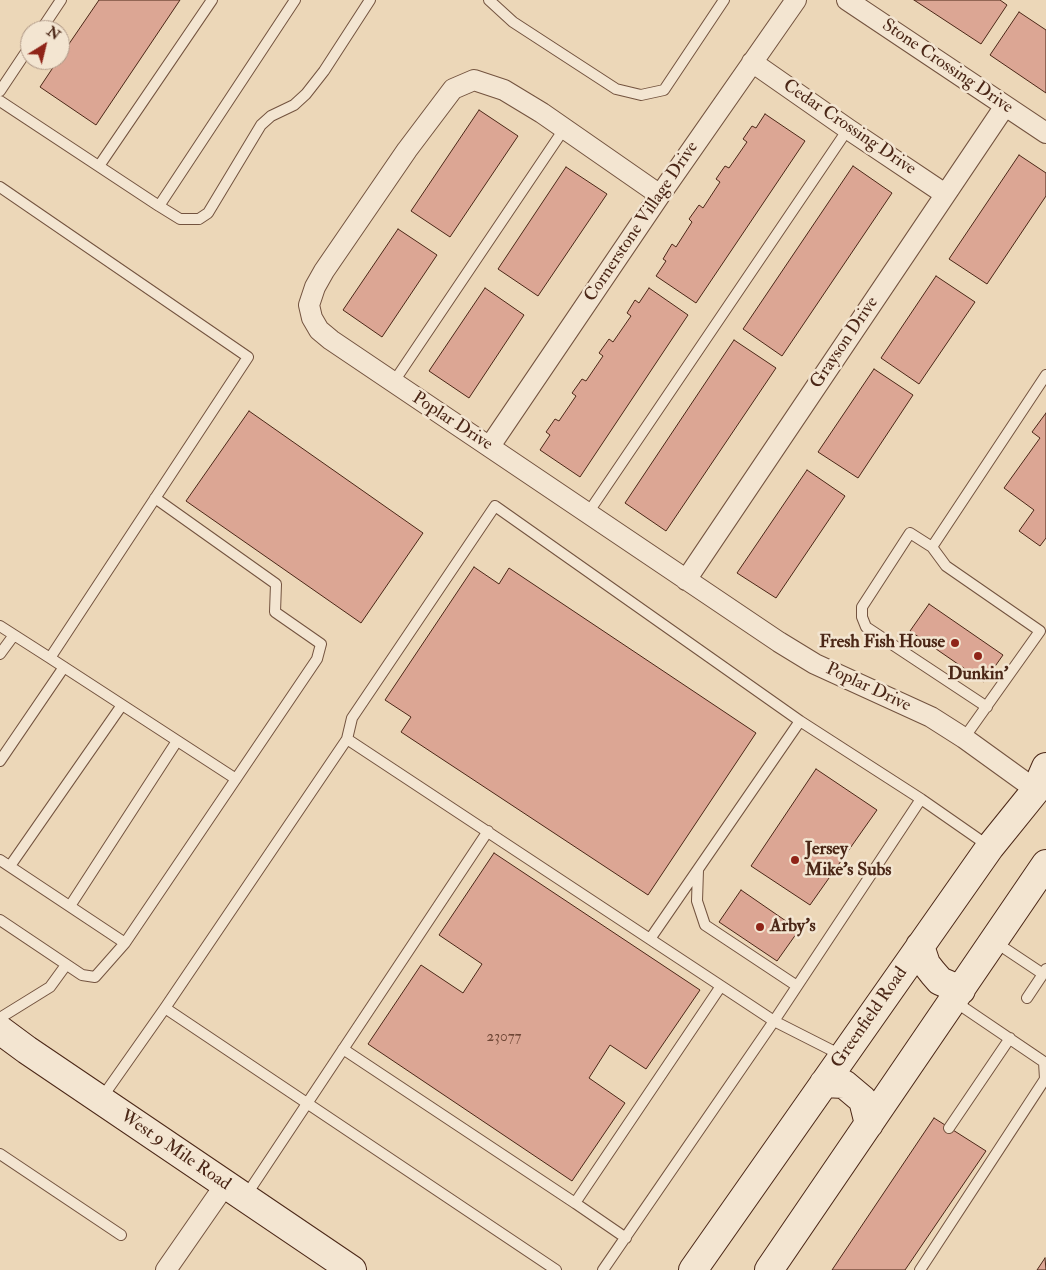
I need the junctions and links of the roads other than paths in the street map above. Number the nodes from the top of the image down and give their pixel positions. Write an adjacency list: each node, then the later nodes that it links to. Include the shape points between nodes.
1 (61, 0): 9 (lane)
2 (212, 0): 18 (lane)
3 (295, 0): 22 (lane)
4 (370, 0): 22 (lane, via 306,94 262,125 208,212 199,219 180,219)
5 (490, 0): 6 (lane, via 513,22 616,89 641,95 664,90)
6 (724, 0)
7 (796, 0): 11 (street, Cornerstone Village Drive)
8 (848, 0): 14 (street, Stone Crossing Drive)
9 (48, 20)
10 (20, 61): 12 (lane)
11 (752, 62): 16 (street, Cedar Crossing Drive); 21 (street, Cornerstone Village Drive)
12 (0, 91)
13 (0, 101): 18 (lane)
14 (1005, 106): 17 (street, Stone Crossing Drive); 20 (street, Grayson Drive)
15 (564, 128): 21 (street, Poplar Drive); 24 (lane); 24 (street, Poplar Drive, via 504,90 474,80 453,89 324,270 309,305 319,330)
16 (848, 129): 20 (street, Cedar Crossing Drive); 27 (lane)
17 (1046, 133)
18 (99, 166): 22 (lane)
19 (0, 187): 26 (lane, via 248,357)
20 (945, 194): 29 (street, Grayson Drive)
21 (660, 195): 25 (street, Cornerstone Village Drive)
22 (159, 206)
23 (1046, 375): 28 (lane)
24 (393, 383): 25 (street, Poplar Drive)
25 (490, 446): 27 (street, Poplar Drive)
26 (155, 498): 35 (lane); 44 (lane, via 276,584 275,612 321,644 317,659)
27 (588, 513): 29 (street, Poplar Drive)
28 (932, 548): 32 (lane, via 946,566); 38 (lane, via 910,533 862,607 862,617 866,627)
29 (686, 580): 40 (street, Poplar Drive, via 815,664 931,717)
30 (1046, 622): 32 (lane)
31 (0, 626): 33 (lane)
32 (1040, 631): 38 (lane)
33 (14, 635): 34 (lane); 35 (lane)
34 (0, 654)
35 (50, 658): 36 (lane)
36 (64, 667): 37 (lane); 43 (lane)
37 (122, 705): 42 (lane); 51 (lane)
38 (987, 707): 40 (lane)
39 (800, 721): 41 (lane, via 495,506 352,718); 46 (lane); 52 (lane)
40 (964, 738): 45 (street, Poplar Drive)
41 (347, 739): 47 (lane); 65 (lane)
42 (177, 741): 44 (lane); 53 (lane)
43 (0, 761)
44 (236, 779): 57 (lane)
45 (1041, 779): 48 (main road, Greenfield Road)
46 (920, 799): 48 (lane); 62 (lane)
47 (488, 832): 55 (lane); 70 (lane)
48 (990, 847): 58 (main road, Greenfield Road)
49 (0, 860): 51 (lane)
50 (1046, 864): 56 (main road)
51 (10, 866): 53 (lane)
52 (698, 869): 55 (lane); 62 (lane, via 697,901 705,925)
53 (70, 906): 57 (lane)
54 (0, 920): 59 (lane)
55 (650, 939): 61 (lane)
56 (994, 941): 60 (lane); 63 (main road)
57 (125, 943): 59 (lane, via 95,977 82,976)
58 (920, 946): 63 (main road, via 932,973); 71 (main road, Greenfield Road)
59 (66, 964): 66 (lane, via 50,987)
60 (1044, 971): 64 (lane)
61 (721, 986): 67 (lane); 79 (lane)
62 (797, 986): 67 (lane)
63 (957, 995): 69 (lane); 75 (main road)
64 (1027, 998)
65 (165, 1008): 73 (lane); 74 (lane)
66 (0, 1018)
67 (774, 1021): 71 (lane); 81 (lane)
68 (0, 1030): 73 (main road, West 9 Mile Road)
69 (1010, 1038): 76 (lane); 88 (lane, via 1044,1062 1045,1079)
70 (343, 1049): 74 (lane); 79 (lane)
71 (844, 1056): 72 (main road, Greenfield Road)
72 (824, 1084): 75 (main road, via 844,1084 857,1094 863,1100); 86 (main road, Greenfield Road)
73 (100, 1100): 78 (main road, West 9 Mile Road)
74 (308, 1102): 78 (lane); 84 (lane)
75 (870, 1124): 87 (main road)
76 (949, 1128)
77 (0, 1154): 80 (lane)
78 (235, 1191): 82 (street); 83 (main road, West 9 Mile Road)
79 (575, 1203): 81 (lane)
80 (121, 1235)
81 (626, 1238): 85 (lane)
82 (166, 1270)
83 (352, 1270)
84 (556, 1270)
85 (604, 1270)
86 (693, 1270)
87 (769, 1270)
88 (920, 1270)

